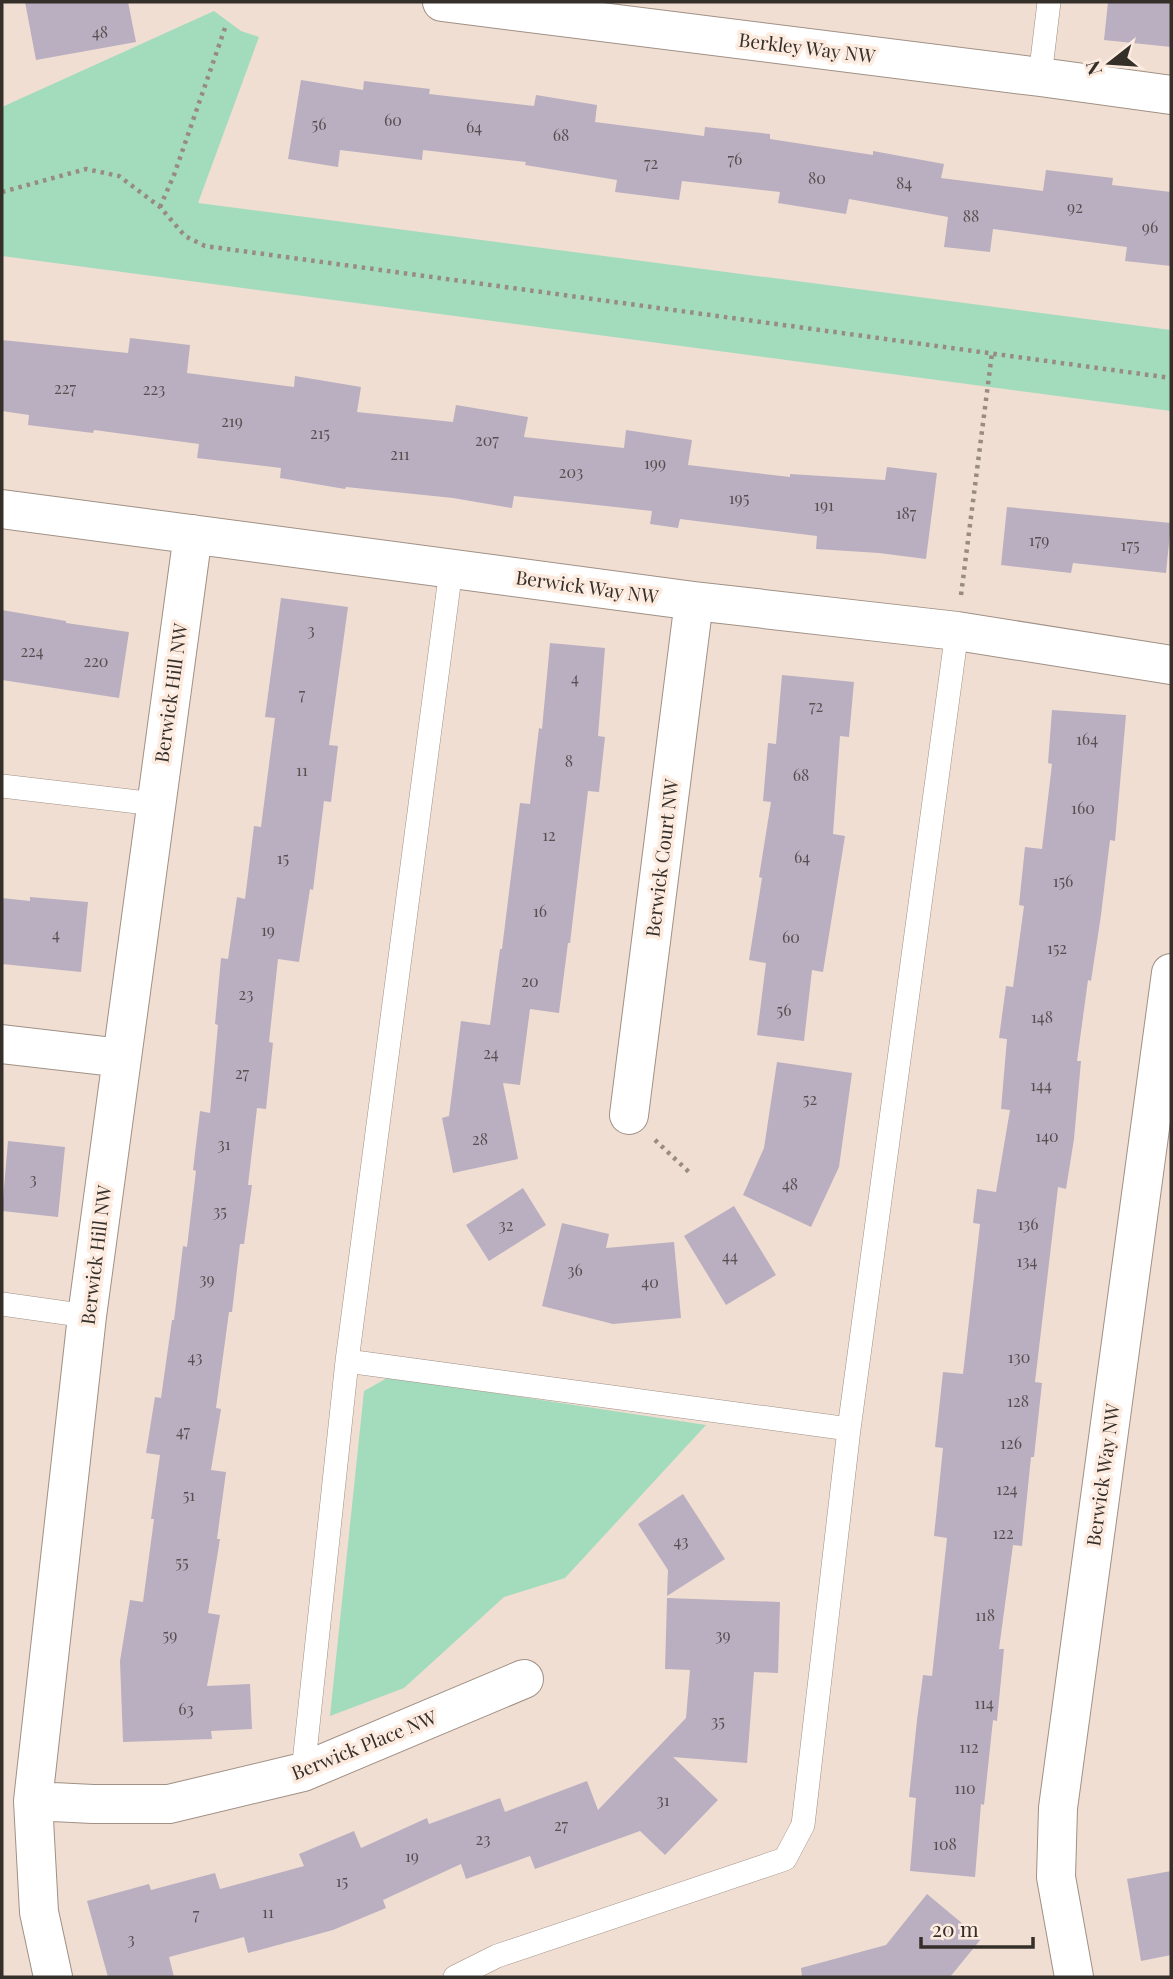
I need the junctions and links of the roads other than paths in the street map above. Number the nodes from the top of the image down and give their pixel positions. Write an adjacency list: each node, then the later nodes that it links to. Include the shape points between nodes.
1 (442, 2): 3 (street, Berkley Way NW)
2 (1049, 2): 3 (lane)
3 (1040, 77): 4 (street, Berkley Way NW)
4 (1171, 95)
5 (2, 509): 6 (street, Berwick Way NW)
6 (193, 534): 7 (street, Berwick Way NW); 12 (street, Berwick Hill NW)
7 (452, 569): 8 (street, Berwick Way NW); 19 (lane)
8 (694, 601): 9 (street, Berwick Way NW); 16 (street, Berwick Court NW)
9 (957, 631): 10 (street, Berwick Way NW); 20 (lane)
10 (1171, 665)
11 (2, 786): 12 (lane)
12 (155, 804): 15 (street, Berwick Hill NW)
13 (1171, 973): 26 (street, Berwick Way NW, via 1058,1808 1056,1877)
14 (2, 1044): 15 (street)
15 (122, 1058): 18 (street, Berwick Hill NW)
16 (629, 1115)
17 (2, 1304): 18 (lane)
18 (87, 1316): 23 (street, Berwick Hill NW)
19 (347, 1360): 20 (lane); 22 (lane)
20 (849, 1429): 25 (lane, via 803,1825 785,1858 497,1956)
21 (524, 1679): 22 (street, Berwick Place NW)
22 (303, 1772): 23 (street, Berwick Place NW, via 169,1804)
23 (33, 1801): 24 (street, Berwick Hill NW, via 39,1912)
24 (53, 1977)
25 (455, 1977)
26 (1074, 1977)

